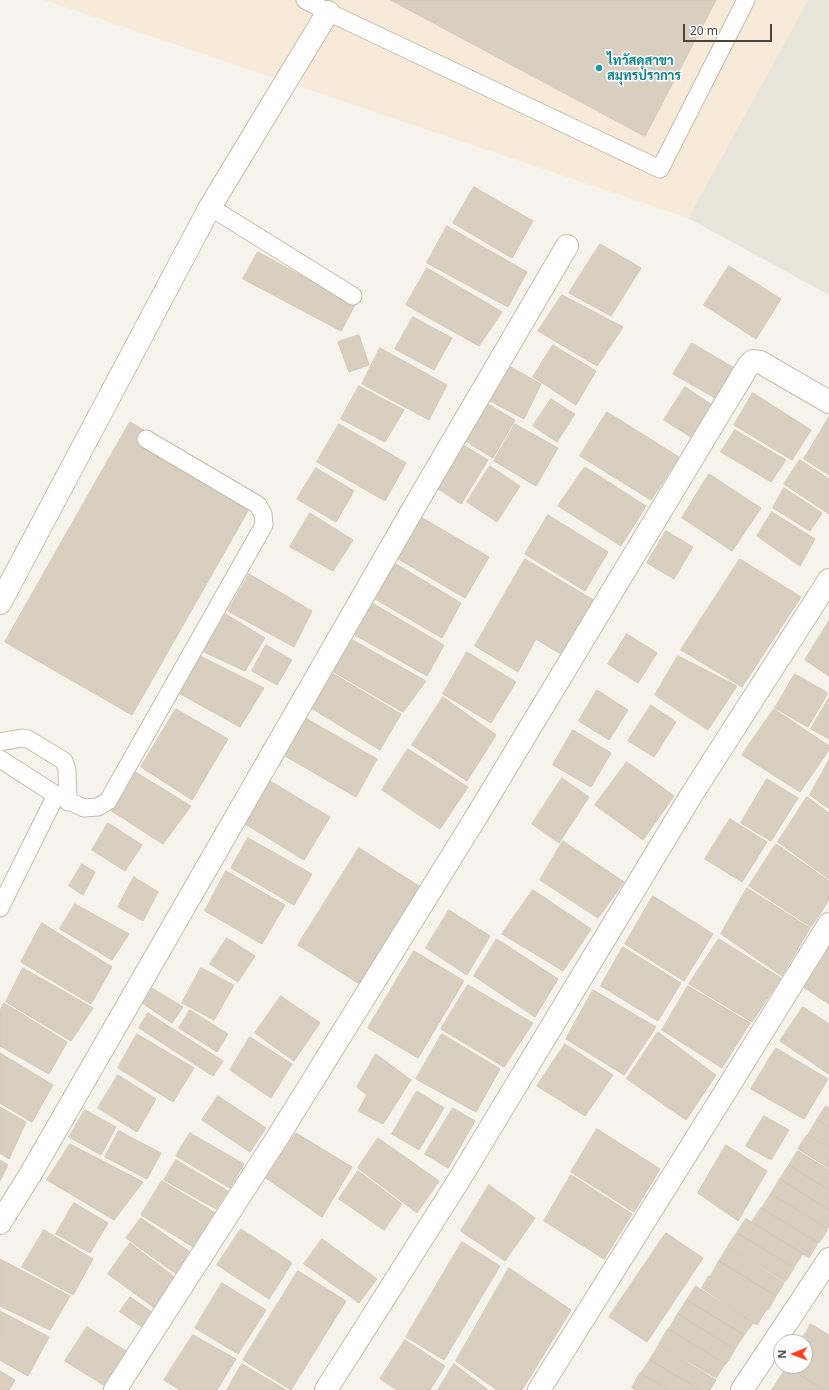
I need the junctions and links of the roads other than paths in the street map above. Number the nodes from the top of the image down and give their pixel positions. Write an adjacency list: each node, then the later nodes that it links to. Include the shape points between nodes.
1 (305, 0): 3 (lane)
2 (746, 0): 3 (lane, via 660,169)
3 (328, 12): 4 (street)
4 (210, 207): 6 (lane); 10 (street)
5 (567, 246): 16 (street)
6 (353, 296)
7 (829, 402): 19 (street, via 760,362 754,361 748,366 478,814)
8 (146, 439): 13 (lane, via 258,505 263,514 264,525 108,801 98,807 84,808)
9 (829, 580): 20 (street, via 692,794 459,1180)
10 (0, 603)
11 (0, 742): 13 (lane, via 28,739 64,760 67,770)
12 (0, 760): 13 (lane)
13 (62, 799): 14 (lane)
14 (0, 908)
15 (829, 924): 21 (street)
16 (0, 1223)
17 (829, 1259): 18 (street)
18 (822, 1287): 22 (street)
19 (115, 1390)
20 (326, 1390)
21 (539, 1390)
22 (742, 1390)

